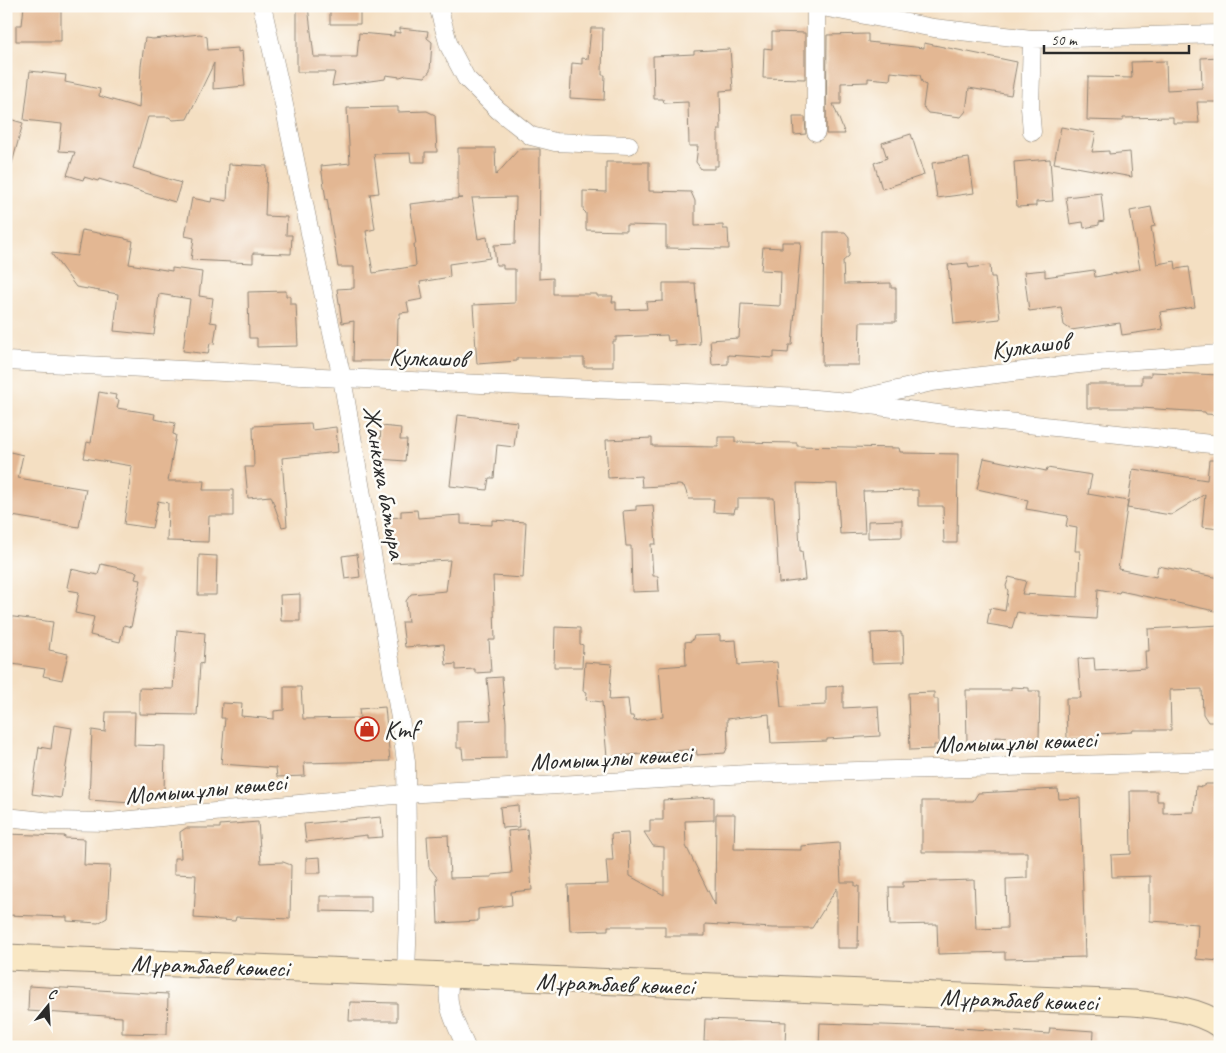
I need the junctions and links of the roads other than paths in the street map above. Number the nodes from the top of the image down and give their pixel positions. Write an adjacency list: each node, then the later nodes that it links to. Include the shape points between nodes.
1 (262, 6): 11 (street, Жанкожа батыра)
2 (438, 6): 8 (street, via 449,46 466,78 498,110 531,136 555,142)
3 (816, 6): 5 (street, via 934,28); 6 (street)
4 (1220, 34): 5 (street)
5 (1032, 39): 7 (street)
6 (816, 132)
7 (1032, 132)
8 (629, 145)
9 (1220, 354): 12 (street, Кулкашов, via 1079,364 932,382)
10 (6, 361): 11 (street, Кулкашов)
11 (342, 378): 12 (street, Кулкашов); 15 (street, Жанкожа батыра, via 400,718 406,762)
12 (848, 402): 13 (street, Кулкашов)
13 (1220, 445)
14 (1220, 761): 15 (street, Момышұлы көшесі, via 748,774)
15 (405, 794): 16 (street, Момышұлы көшесі, via 108,822); 18 (street, Жанкожа батыра)
16 (6, 817)
17 (6, 957): 18 (street, Мұратбаев көшесі)
18 (406, 973): 19 (street, Мұратбаев көшесі)
19 (451, 976): 20 (street, Мұратбаев көшесі, via 1132,1003 1163,1007); 21 (street, via 448,1004)
20 (1215, 1021)
21 (466, 1047)

